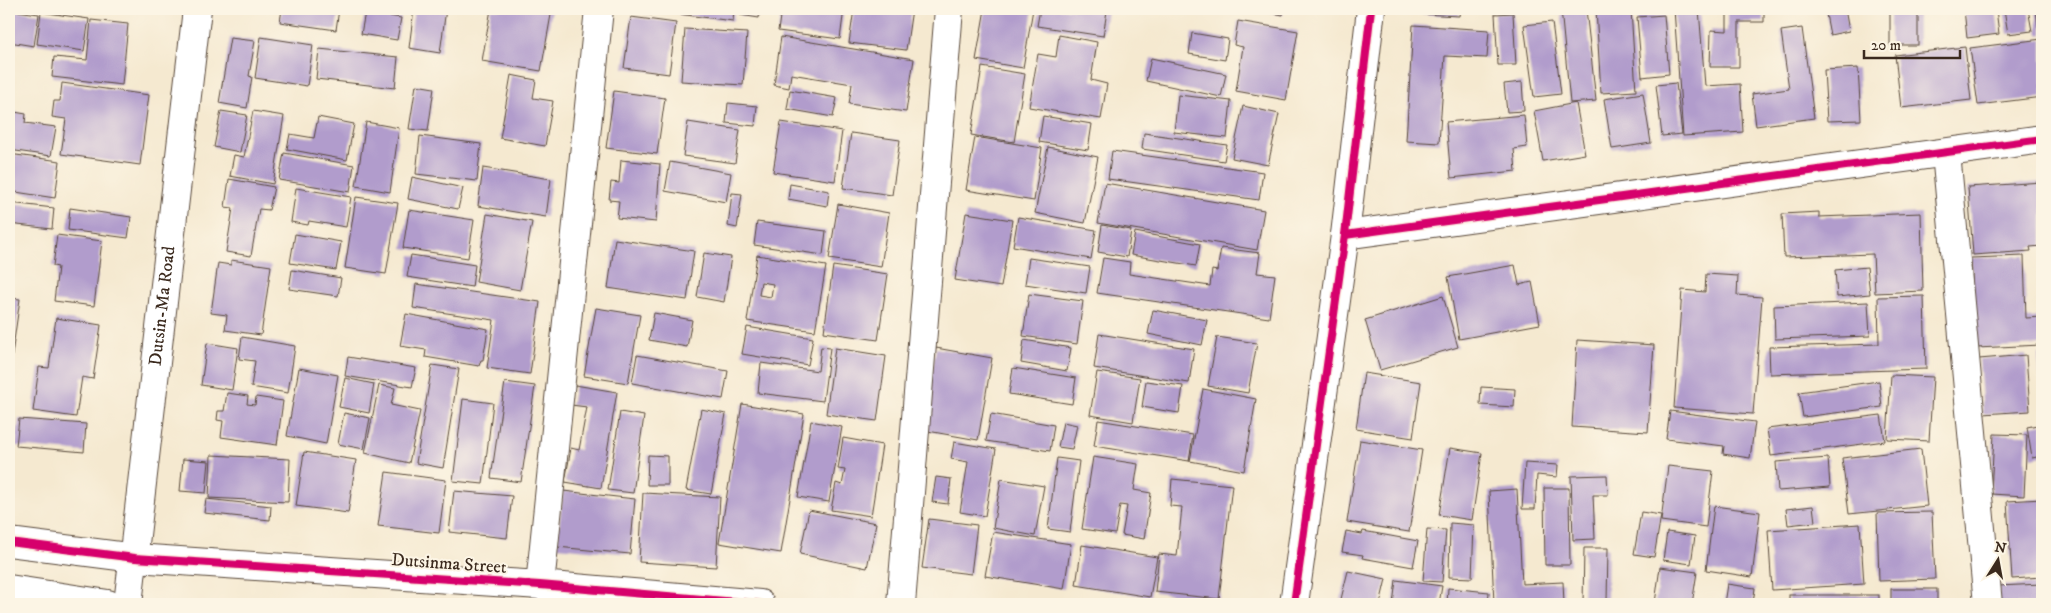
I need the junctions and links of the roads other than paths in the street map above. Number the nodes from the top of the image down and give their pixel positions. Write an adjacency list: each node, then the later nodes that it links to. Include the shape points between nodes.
1 (196, 9): 9 (street, Dutsin-Ma Road)
2 (599, 9): 10 (street)
3 (949, 9): 15 (street)
4 (1371, 9): 7 (street)
5 (2042, 139): 6 (street)
6 (1946, 153): 7 (street); 17 (street)
7 (1345, 235): 16 (street)
8 (9, 542): 9 (street, Dutsinma Street)
9 (135, 558): 10 (street, Dutsinma Street); 13 (street, Dutsin-Ma Road)
10 (540, 585): 14 (street, Dutsinma Street)
11 (9, 589): 12 (street)
12 (108, 604)
13 (128, 604)
14 (760, 604)
15 (902, 604)
16 (1294, 604)
17 (1988, 604)

